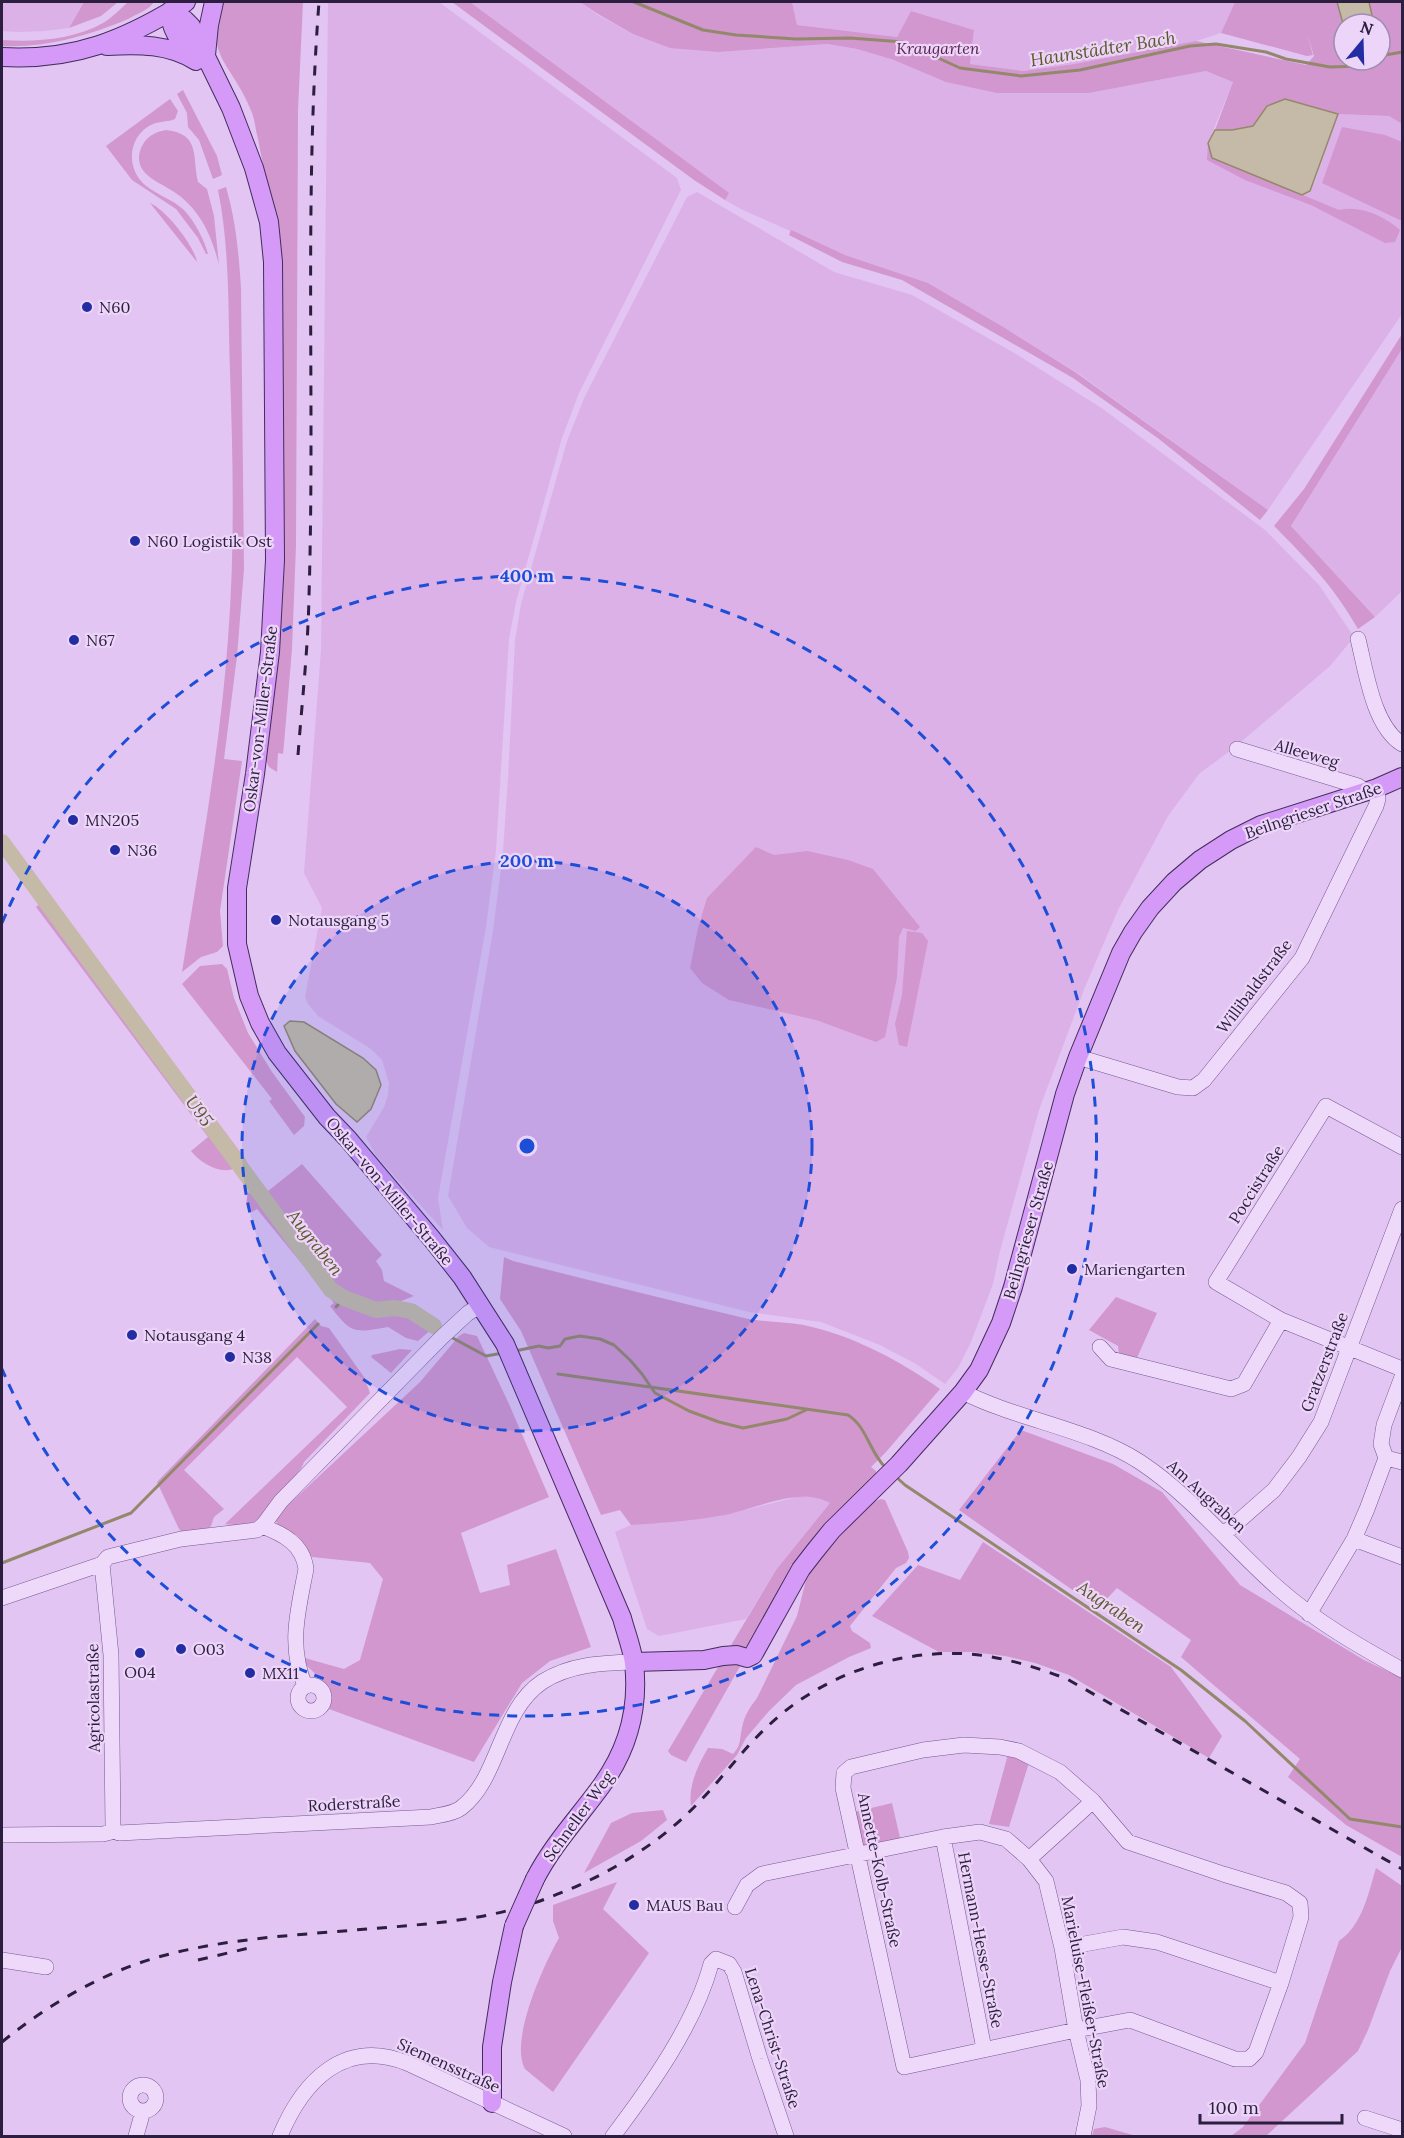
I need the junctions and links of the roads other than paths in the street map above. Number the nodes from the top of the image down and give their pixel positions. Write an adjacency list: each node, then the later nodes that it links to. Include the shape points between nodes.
1 (186, 2): 3 (main road)
2 (214, 2): 6 (main road)
3 (170, 11): 4 (main road); 6 (main road, Oskar-von-Miller-Straße, via 176,36)
4 (99, 46): 5 (main road, via 59,56); 6 (main road, via 166,47)
5 (2, 57)
6 (201, 58): 15 (main road, Oskar-von-Miller-Straße, via 239,127 254,168 268,222 273,262 275,560 270,652 237,888 236,922 242,966 249,996 277,1053 432,1239)
7 (1358, 639): 8 (street, via 1380,718 1392,738)
8 (1402, 744)
9 (1237, 749): 11 (street, Alleeweg)
10 (1402, 777): 11 (main road, Beilngrieser Straße)
11 (1372, 790): 12 (main road, Beilngrieser Straße, via 1261,825 1200,860 1174,882 1150,908 1121,953); 12 (street, Willibaldstraße, via 1378,799 1376,806 1302,958 1204,1080 1193,1088 1178,1087)
12 (1078, 1057): 21 (main road, Beilngrieser Straße, via 1010,1296 980,1370)
13 (1402, 1147): 16 (street, Poccistraße, via 1326,1106 1216,1282)
14 (1402, 1209): 18 (street, Gratzerstraße)
15 (475, 1298): 24 (street, via 468,1313 281,1501); 31 (main road, Schneller Weg, via 509,1352 622,1618)
16 (1281, 1320): 17 (street, via 1244,1384 1231,1389 1112,1359); 18 (street)
17 (1100, 1347)
18 (1348, 1348): 19 (street); 25 (street, Gratzerstraße, via 1321,1422 1299,1457 1274,1490)
19 (1402, 1369)
20 (1402, 1377): 22 (street, via 1384,1425 1381,1444)
21 (963, 1392): 25 (street, Am Augraben, via 1112,1447 1172,1486); 31 (main road, Beilngrieser Straße, via 899,1464 832,1530 801,1569 750,1658 732,1655)
22 (1386, 1458): 23 (street); 26 (street)
23 (1402, 1462)
24 (262, 1526): 28 (street, via 254,1531 164,1543 108,1557); 33 (street, via 288,1539 305,1559 295,1643)
25 (1224, 1534): 30 (street, Am Augraben)
26 (1354, 1539): 27 (street); 30 (street)
27 (1402, 1557)
28 (102, 1564): 29 (street); 35 (street, Agricolastraße, via 111,1654)
29 (2, 1598)
30 (1309, 1614): 32 (street, Am Augraben)
31 (634, 1662): 35 (street, Roderstraße, via 583,1665 542,1682 512,1718 478,1789 459,1809 448,1813 214,1829); 47 (main road, Schneller Weg, bridge, via 632,1719 620,1754 602,1785 549,1853 514,1926 492,2047)
32 (1402, 1670)
33 (305, 1686)
34 (1093, 1801): 38 (street, Annette-Kolb-Straße, via 1060,1773 1019,1751 974,1745 923,1750 851,1767 844,1773 843,1788); 39 (street); 44 (street, Annette-Kolb-Straße, via 1128,1842 1286,1893 1300,1903 1301,1917)
35 (115, 1831): 36 (street, Roderstraße)
36 (2, 1835)
37 (943, 1837): 38 (street, Marieluise-Fleißer-Straße); 39 (street, Marieluise-Fleißer-Straße, via 980,1832 1006,1839); 46 (street, Hermann-Hesse-Straße)
38 (858, 1854): 40 (street, Marieluise-Fleißer-Straße, via 762,1875 747,1885); 46 (street, Annette-Kolb-Straße, via 904,2067)
39 (1029, 1859): 41 (street, Marieluise-Fleißer-Straße, via 1046,1881)
40 (735, 1907)
41 (1062, 1948): 44 (street, via 1123,1937 1157,1942); 45 (street, Marieluise-Fleißer-Straße)
42 (2, 1960): 43 (street)
43 (46, 1967)
44 (1281, 1983): 45 (street, Annette-Kolb-Straße, via 1256,2052 1249,2059 1234,2058 1130,2020)
45 (1076, 2030): 46 (street, Annette-Kolb-Straße); 56 (street, Marieluise-Fleißer-Straße, via 1088,2080 1089,2106)
46 (984, 2049)
47 (492, 2103): 52 (street, Siemensstraße, via 394,2058 356,2056 336,2064 316,2080 298,2102); 53 (street, Siemensstraße)
48 (143, 2111): 51 (street)
49 (1365, 2118): 50 (street)
50 (1402, 2130)
51 (136, 2136)
52 (280, 2136)
53 (564, 2136)
54 (613, 2136): 55 (street, Lena-Christ-Straße, via 665,2062 711,1964 717,1959 729,1964 734,1972)
55 (786, 2136)
56 (1083, 2136)

